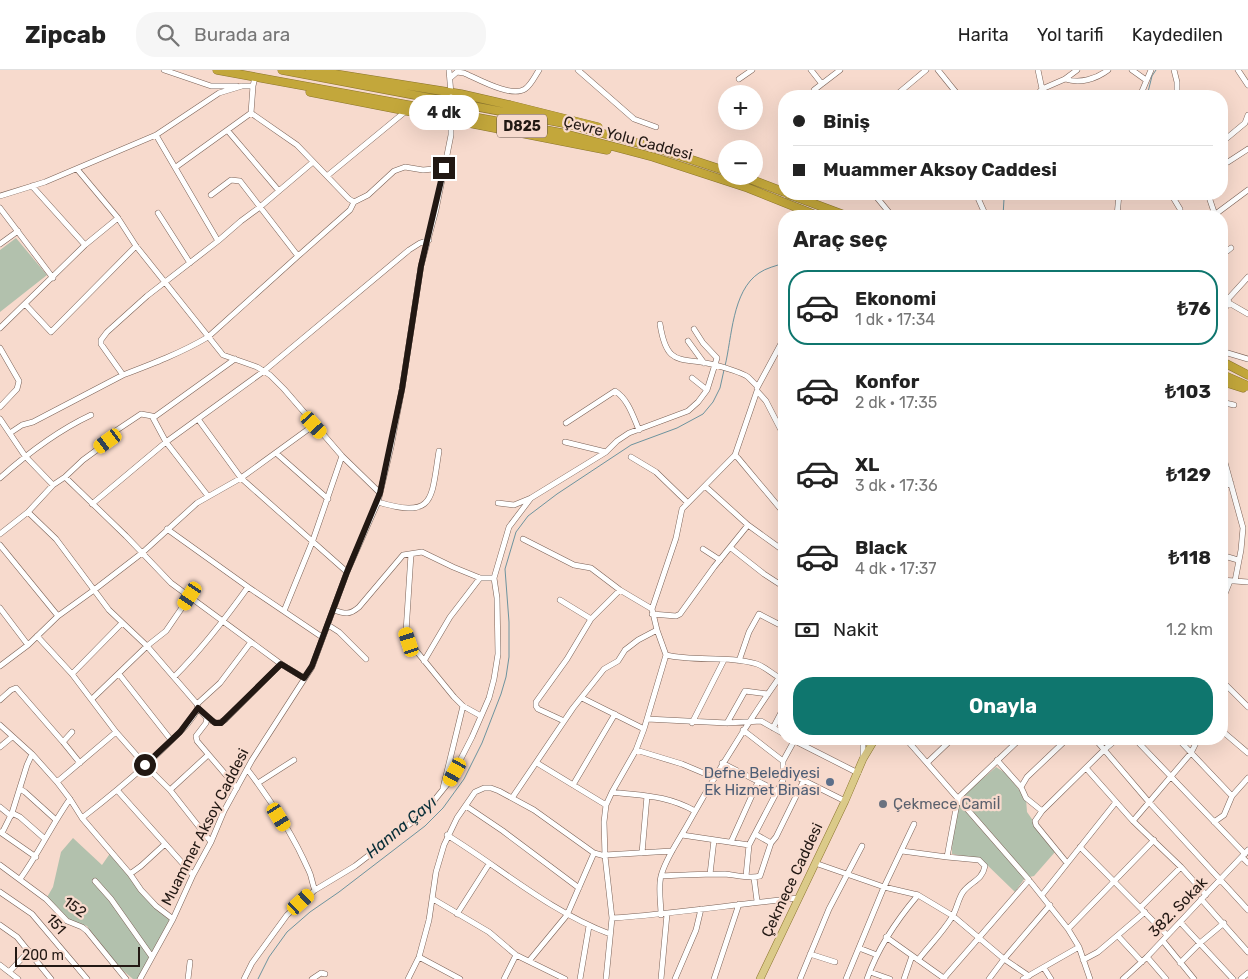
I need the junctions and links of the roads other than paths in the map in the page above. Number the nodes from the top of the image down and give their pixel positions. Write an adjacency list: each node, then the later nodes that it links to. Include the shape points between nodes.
1 (164, 70): 27 (street, via 211,86)
2 (217, 70): 20 (highway, Çevre Yolu Caddesi / D825)
3 (282, 70): 44 (highway, Çevre Yolu Caddesi / D825, via 568,124)
4 (310, 70): 35 (highway)
5 (449, 70): 21 (street, Muammer Aksoy Caddesi)
6 (540, 70): 21 (street, via 526,88 511,92 464,73 458,72)
7 (578, 70): 40 (street, via 634,120)
8 (752, 70): 22 (street)
9 (811, 70): 25 (street)
10 (840, 70): 25 (street)
11 (926, 70): 31 (street)
12 (938, 70): 32 (street)
13 (1038, 70): 29 (street)
14 (1077, 70): 23 (street)
15 (1108, 70): 23 (street, via 1079,82)
16 (1132, 70): 24 (street)
17 (1152, 70): 24 (street)
18 (1174, 70): 34 (street)
19 (1238, 70): 26 (street)
20 (254, 77): 28 (street); 36 (highway, via 323,95); 46 (highway, Çevre Yolu Caddesi / D825, via 562,134)
21 (450, 78): 35 (street, Muammer Aksoy Caddesi)
22 (739, 79)
23 (1065, 79): 29 (street)
24 (1146, 80): 33 (street)
25 (822, 84): 30 (street)
26 (1248, 85)
27 (242, 86): 28 (street); 42 (street, via 220,93)
28 (253, 86): 37 (street)
29 (1042, 89)
30 (814, 90)
31 (902, 90)
32 (954, 90)
33 (1142, 90)
34 (1177, 90)
35 (451, 95): 39 (street, Muammer Aksoy Caddesi, bridge); 44 (highway, via 588,124)
36 (406, 111): 39 (highway); 53 (street)
37 (252, 114): 41 (street); 47 (street, via 297,145)
38 (1248, 115): 43 (street, via 1245,123)
39 (451, 116): 46 (highway, via 587,147); 50 (street, Muammer Aksoy Caddesi, via 451,135)
40 (656, 127)
41 (228, 131): 49 (street); 56 (street)
42 (156, 135): 49 (street); 52 (street)
43 (1228, 139)
44 (656, 148): 51 (highway, Çevre Yolu Caddesi / D825)
45 (1248, 149): 48 (street)
46 (653, 157): 61 (highway, Çevre Yolu Caddesi / D825)
47 (312, 162): 53 (street); 56 (street)
48 (1228, 162)
49 (176, 167): 78 (street)
50 (444, 168): 66 (street, via 423,170 405,167 394,171 368,195); 77 (street, Muammer Aksoy Caddesi)
51 (718, 168)
52 (77, 169): 55 (street); 75 (street)
53 (328, 176): 66 (street)
54 (763, 184): 57 (highway)
55 (32, 186): 60 (street); 80 (street)
56 (279, 190): 67 (street)
57 (778, 190)
58 (1248, 190): 73 (street)
59 (211, 195): 67 (street, via 226,182 236,180)
60 (0, 196)
61 (778, 200)
62 (778, 200): 70 (highway, Çevre Yolu Caddesi / D825)
63 (811, 200): 71 (highway)
64 (879, 200): 72 (street)
65 (1175, 200): 69 (street)
66 (354, 202): 84 (street, via 350,210)
67 (260, 207): 78 (street); 84 (street)
68 (0, 208): 76 (street)
69 (1180, 209)
70 (803, 210)
71 (834, 210)
72 (887, 210)
73 (1222, 210)
74 (158, 214): 85 (street)
75 (118, 218): 80 (street); 81 (street)
76 (18, 231): 79 (street); 87 (street)
77 (429, 240): 106 (street, via 409,250); 145 (street, Muammer Aksoy Caddesi, via 421,266 401,394)
78 (218, 241): 85 (street)
79 (0, 244)
80 (86, 245): 87 (street)
81 (136, 246): 88 (street); 90 (street, via 50,332)
82 (1231, 248): 83 (street)
83 (1228, 250)
84 (298, 256): 95 (street)
85 (190, 263): 88 (street)
86 (1248, 277): 89 (street)
87 (54, 278): 90 (street)
88 (165, 283): 95 (street); 107 (street, via 106,332 101,340)
89 (1228, 301): 91 (street)
90 (25, 304): 93 (street)
91 (1248, 314)
92 (660, 324): 102 (street, via 665,347 672,355 679,360)
93 (0, 328)
94 (694, 329): 103 (street, via 717,358)
95 (208, 337): 100 (street, via 223,356); 107 (street, via 156,363)
96 (688, 341): 102 (street)
97 (0, 348): 118 (street, via 19,381 17,389)
98 (778, 349): 113 (street)
99 (1228, 353): 101 (street)
100 (235, 359): 106 (street); 120 (street)
101 (1248, 359)
102 (704, 363): 103 (street)
103 (714, 364): 113 (street, via 747,376); 114 (street)
104 (1228, 365): 108 (highway)
105 (1228, 369): 108 (highway)
106 (264, 371): 122 (street); 125 (street)
107 (123, 375): 127 (street)
108 (1248, 376)
109 (1228, 377): 112 (highway)
110 (692, 378): 114 (street)
111 (1228, 383): 115 (highway)
112 (1248, 386)
113 (757, 388): 123 (street); 135 (street)
114 (707, 390): 126 (street, via 688,411)
115 (1248, 390)
116 (1228, 404): 117 (street)
117 (1234, 405)
118 (0, 407)
119 (91, 415): 133 (street)
120 (153, 418): 128 (street); 138 (street, via 147,414 136,417 114,432 108,441)
121 (0, 419): 127 (street)
122 (198, 420): 128 (street); 140 (street)
123 (778, 420)
124 (566, 424): 126 (street, via 615,391 623,397)
125 (314, 425): 132 (street); 134 (street)
126 (639, 430): 131 (street, via 629,433)
127 (10, 433): 133 (street)
128 (166, 442): 146 (street); 152 (street)
129 (565, 442): 131 (street)
130 (438, 451): 149 (street, via 432,489 423,506 396,508)
131 (606, 452): 147 (street)
132 (276, 454): 140 (street); 148 (street)
133 (25, 456): 139 (street); 143 (street)
134 (342, 456): 145 (street); 148 (street)
135 (735, 456): 144 (street); 153 (street)
136 (631, 457): 151 (street, via 656,472)
137 (1228, 472): 141 (street)
138 (65, 477): 143 (street); 152 (street)
139 (0, 478)
140 (241, 478): 146 (street); 160 (street)
141 (1231, 483): 142 (street); 156 (street)
142 (1228, 484)
143 (53, 485): 154 (street)
144 (706, 486): 151 (street); 155 (street)
145 (380, 493): 149 (street, Muammer Aksoy Caddesi)
146 (208, 496): 157 (street)
147 (531, 498): 150 (street, via 514,506); 172 (street, via 509,527)
148 (328, 499): 160 (street)
149 (378, 502): 170 (street, Muammer Aksoy Caddesi)
150 (498, 503)
151 (688, 503): 186 (street, via 682,509)
152 (92, 504): 165 (street)
153 (778, 506)
154 (28, 512): 158 (street); 178 (street, via 56,539)
155 (748, 525): 162 (street); 163 (street)
156 (1245, 527): 169 (street)
157 (168, 528): 165 (street); 177 (street)
158 (0, 534)
159 (523, 539): 179 (street, via 574,565 591,568)
160 (313, 540): 170 (street); 185 (street)
161 (0, 545): 187 (street)
162 (778, 547)
163 (731, 548): 168 (street); 176 (street)
164 (703, 549): 168 (street)
165 (142, 553): 178 (street); 181 (street, via 163,576)
166 (411, 554): 171 (street, via 422,552); 184 (street, via 403,555 352,613); 203 (street, via 406,632 409,642)
167 (1228, 557): 169 (street)
168 (720, 560): 186 (street, via 680,614)
169 (1238, 560): 174 (street)
170 (347, 572): 184 (street, Muammer Aksoy Caddesi)
171 (480, 578): 172 (street); 203 (street, via 450,617)
172 (494, 578): 221 (street, via 498,654 489,698)
173 (1228, 581): 174 (street)
174 (1233, 581): 175 (street); 180 (street)
175 (1248, 582)
176 (778, 583)
177 (248, 587): 185 (street); 189 (street)
178 (94, 590): 187 (street); 190 (street)
179 (620, 590): 186 (street); 188 (street)
180 (1228, 591)
181 (190, 596): 189 (street); 198 (street, via 166,630)
182 (560, 600): 188 (street)
183 (0, 608): 197 (street)
184 (334, 610): 192 (street, Muammer Aksoy Caddesi)
185 (284, 611): 195 (street)
186 (652, 612): 193 (street)
187 (58, 616): 194 (street)
188 (591, 619): 225 (street, via 536,702 538,709)
189 (224, 620): 196 (street); 208 (street)
190 (122, 623): 198 (street); 206 (street)
191 (778, 623): 202 (street, via 760,614)
192 (328, 625): 195 (street, Muammer Aksoy Caddesi); 200 (street)
193 (656, 630): 199 (street); 214 (street, via 638,640 625,650 618,661 604,669)
194 (37, 636): 197 (street); 206 (street)
195 (322, 637): 210 (street, Muammer Aksoy Caddesi, via 312,666)
196 (251, 642): 204 (street); 217 (street)
197 (28, 645): 205 (street)
198 (147, 646): 207 (street); 208 (street)
199 (666, 655): 201 (street); 224 (street)
200 (366, 659)
201 (724, 660): 202 (street); 227 (street)
202 (739, 660): 209 (street, via 758,664)
203 (424, 661): 218 (street)
204 (281, 664): 210 (street); 222 (street, via 226,720 215,723)
205 (0, 665)
206 (72, 674): 215 (street)
207 (119, 674): 215 (street); 238 (street)
208 (174, 677): 217 (street)
209 (778, 677)
210 (304, 678): 270 (street, Muammer Aksoy Caddesi)
211 (778, 682): 213 (street)
212 (1228, 687): 219 (street)
213 (768, 694): 226 (street); 228 (street, via 745,691)
214 (582, 698): 220 (street); 225 (street)
215 (92, 699): 235 (street)
216 (0, 700): 239 (street, via 16,688)
217 (198, 706): 222 (street); 238 (street, via 190,721)
218 (463, 706): 221 (street); 283 (street)
219 (1248, 707)
220 (614, 714): 231 (street); 280 (street)
221 (481, 716): 283 (street, via 462,761)
222 (207, 718): 259 (street, via 196,736)
223 (778, 718): 230 (street)
224 (647, 719): 227 (street); 231 (street)
225 (564, 721): 265 (street)
226 (748, 722): 228 (street); 230 (street, via 762,721); 232 (street)
227 (692, 723): 228 (street)
228 (727, 723)
229 (0, 725): 237 (street)
230 (773, 728): 233 (street)
231 (644, 729): 255 (street)
232 (743, 730): 263 (street); 266 (street)
233 (778, 731)
234 (72, 732): 239 (street)
235 (116, 732): 267 (street); 268 (street)
236 (1228, 736): 258 (street)
237 (12, 737): 253 (street); 257 (street)
238 (171, 740): 268 (street)
239 (63, 742): 267 (street)
240 (791, 745): 263 (street)
241 (810, 745): 272 (street)
242 (863, 745): 260 (street)
243 (871, 745): 260 (main road, Çekmece Caddesi)
244 (912, 745): 264 (street)
245 (946, 745): 264 (street)
246 (1013, 745): 262 (street)
247 (1061, 745): 281 (street, via 1027,777)
248 (1099, 745): 254 (street)
249 (1109, 745): 254 (street)
250 (1141, 745): 273 (street)
251 (1183, 745): 256 (street)
252 (1195, 745): 256 (street)
253 (0, 747)
254 (1105, 748): 269 (street); 295 (street)
255 (636, 750): 274 (street); 288 (street)
256 (1190, 753): 273 (street); 290 (street)
257 (32, 754): 277 (street); 284 (street)
258 (1248, 754)
259 (208, 755): 282 (street); 286 (street)
260 (863, 759): 272 (main road, Çekmece Caddesi)
261 (294, 760): 279 (street)
262 (997, 760): 281 (street); 292 (street)
263 (783, 761): 271 (street)
264 (928, 762): 292 (street)
265 (537, 763): 280 (street); 291 (street)
266 (722, 763): 274 (street); 278 (street)
267 (80, 764): 277 (street)
268 (145, 765): 285 (street); 286 (street)
269 (1086, 768): 296 (street); 301 (street)
270 (247, 769): 279 (street); 282 (street, Muammer Aksoy Caddesi)
271 (783, 770): 276 (street); 287 (street, via 783,780)
272 (858, 773): 294 (main road, Çekmece Caddesi)
273 (1170, 776): 295 (street); 306 (street)
274 (713, 777): 300 (street)
275 (1248, 778): 290 (street)
276 (804, 780): 294 (street); 317 (street)
277 (57, 782): 293 (street)
278 (758, 782): 287 (street); 316 (street)
279 (258, 784): 350 (street, via 294,842)
280 (573, 785): 297 (street)
281 (1021, 787): 301 (street, via 1026,798)
282 (237, 788): 315 (street, Muammer Aksoy Caddesi)
283 (443, 788): 350 (street, via 424,813 354,866)
284 (20, 789): 302 (street); 304 (street)
285 (118, 790): 303 (street); 318 (street)
286 (170, 790): 315 (street)
287 (777, 791): 309 (street)
288 (612, 792): 289 (street); 297 (street)
289 (647, 796): 300 (street, via 672,800); 325 (street)
290 (1232, 796): 306 (street, via 1224,815)
291 (512, 798): 298 (street, via 484,788 475,792); 324 (street)
292 (958, 798): 329 (street); 344 (street)
293 (70, 799): 303 (street); 304 (street)
294 (845, 801): 330 (main road, Çekmece Caddesi)
295 (1148, 801): 305 (street); 347 (street)
296 (1116, 802): 305 (street); 321 (street)
297 (606, 805): 327 (street)
298 (466, 806): 310 (street); 349 (street)
299 (0, 807): 302 (street)
300 (695, 811): 311 (street)
301 (1042, 811): 331 (street, via 1036,825)
302 (12, 814): 308 (street); 312 (street)
303 (82, 818): 337 (street)
304 (56, 820): 312 (street)
305 (1133, 821): 314 (street)
306 (1214, 822): 326 (street)
307 (914, 824): 323 (street)
308 (1, 832): 328 (street)
309 (755, 834): 317 (street); 319 (street)
310 (448, 835): 333 (street); 356 (street, via 436,872)
311 (682, 835): 313 (street); 322 (street)
312 (45, 839): 328 (street)
313 (714, 840): 316 (street); 338 (street)
314 (1154, 840): 335 (street); 346 (street)
315 (212, 842): 339 (street, Muammer Aksoy Caddesi)
316 (731, 842): 319 (street)
317 (770, 843): 342 (street, via 760,876)
318 (166, 844): 337 (street); 339 (street)
319 (749, 844): 341 (street)
320 (862, 846): 336 (street)
321 (1080, 847): 331 (street); 346 (street)
322 (672, 851): 325 (street); 340 (street)
323 (902, 851): 329 (street); 348 (street)
324 (594, 853): 327 (street); 349 (street)
325 (642, 853): 327 (street)
326 (1245, 854): 332 (street); 347 (street, 382. Sokak)
327 (605, 855): 368 (street)
328 (36, 857): 343 (street)
329 (947, 857): 367 (street, via 979,860 985,866 984,874 968,885 960,896)
330 (815, 863): 336 (street); 355 (main road, Çekmece Caddesi)
331 (1068, 863): 353 (street)
332 (1248, 863)
333 (489, 864): 364 (street); 366 (street)
334 (0, 865): 343 (street, 152)
335 (1181, 867): 354 (street); 360 (street)
336 (847, 873): 348 (street); 386 (street)
337 (130, 874): 369 (street, via 140,890)
338 (710, 874): 340 (street); 341 (street)
339 (193, 875): 369 (street, Muammer Aksoy Caddesi)
340 (661, 876): 365 (street)
341 (746, 876): 342 (street)
342 (754, 878): 357 (street)
343 (20, 880): 412 (street, 152, via 46,899 67,921 87,931)
344 (1029, 880): 353 (street); 379 (street)
345 (95, 881): 390 (street)
346 (1114, 881): 360 (street); 374 (street)
347 (1220, 881): 354 (street, 382. Sokak); 362 (street)
348 (884, 887): 352 (street); 382 (street)
349 (579, 888): 366 (street)
350 (315, 890): 415 (street, via 287,915 252,962)
351 (0, 892): 411 (street, 151, via 32,914)
352 (918, 895): 367 (street); 378 (street)
353 (1042, 895): 359 (street)
354 (1204, 897): 370 (street, 382. Sokak); 371 (street)
355 (799, 898): 357 (street); 426 (main road, Çekmece Caddesi)
356 (433, 899): 364 (street); 391 (street)
357 (757, 901): 358 (street)
358 (739, 904): 361 (street); 425 (street)
359 (1050, 905): 374 (street); 393 (street)
360 (1141, 907): 363 (street)
361 (701, 909): 365 (street); 424 (street, via 696,930)
362 (1248, 910)
363 (1145, 912): 376 (street); 377 (street)
364 (457, 914): 387 (street, via 489,932)
365 (664, 914): 368 (street); 423 (street)
366 (567, 915): 373 (street); 396 (street)
367 (953, 916): 379 (street); 394 (street)
368 (612, 918): 375 (street)
369 (173, 920): 390 (street, Muammer Aksoy Caddesi)
370 (1180, 922): 376 (street, 382. Sokak); 381 (street)
371 (1224, 923): 381 (street); 385 (street)
372 (0, 925): 384 (street)
373 (589, 926): 375 (street); 421 (street)
374 (1068, 929): 383 (street)
375 (610, 934): 422 (street)
376 (1167, 935): 380 (street, 382. Sokak)
377 (1118, 936): 395 (street); 399 (street)
378 (886, 937): 388 (street); 389 (street)
379 (978, 938): 393 (street); 432 (street)
380 (1162, 941): 392 (street, 382. Sokak); 400 (street)
381 (1200, 943): 400 (street); 439 (street)
382 (859, 948): 388 (street); 428 (street)
383 (1079, 948): 395 (street); 402 (street)
384 (29, 950): 403 (street); 410 (street)
385 (1248, 952)
386 (810, 954): 398 (street); 427 (street)
387 (516, 955): 396 (street); 419 (street)
388 (877, 955): 404 (street)
389 (912, 956): 394 (street); 431 (street)
390 (152, 957): 413 (street, Muammer Aksoy Caddesi)
391 (419, 957): 417 (street); 418 (street)
392 (1147, 957): 399 (street, 382. Sokak); 437 (street)
393 (1004, 959): 407 (street); 433 (street)
394 (918, 960): 432 (street)
395 (1083, 960): 436 (street)
396 (529, 961): 420 (street)
397 (190, 962): 414 (street)
398 (835, 962)
399 (1142, 962): 408 (street, 382. Sokak)
400 (1180, 963): 438 (street)
401 (0, 965): 403 (street)
402 (1044, 968): 407 (street); 435 (street)
403 (9, 972): 409 (street)
404 (870, 972): 429 (street); 430 (street)
405 (1248, 973): 440 (street)
406 (325, 974): 416 (street)
407 (1029, 976): 434 (street)
408 (1126, 978)
409 (18, 979)
410 (51, 979)
411 (87, 979)
412 (126, 979)
413 (140, 979)
414 (188, 979)
415 (244, 979)
416 (312, 979)
417 (408, 979)
418 (460, 979)
419 (504, 979)
420 (566, 979)
421 (580, 979)
422 (606, 979)
423 (661, 979)
424 (675, 979)
425 (714, 979)
426 (760, 979)
427 (800, 979)
428 (846, 979)
429 (867, 979)
430 (890, 979)
431 (904, 979)
432 (944, 979)
433 (989, 979)
434 (1023, 979)
435 (1051, 979)
436 (1090, 979)
437 (1166, 979)
438 (1194, 979)
439 (1233, 979)
440 (1241, 979)

